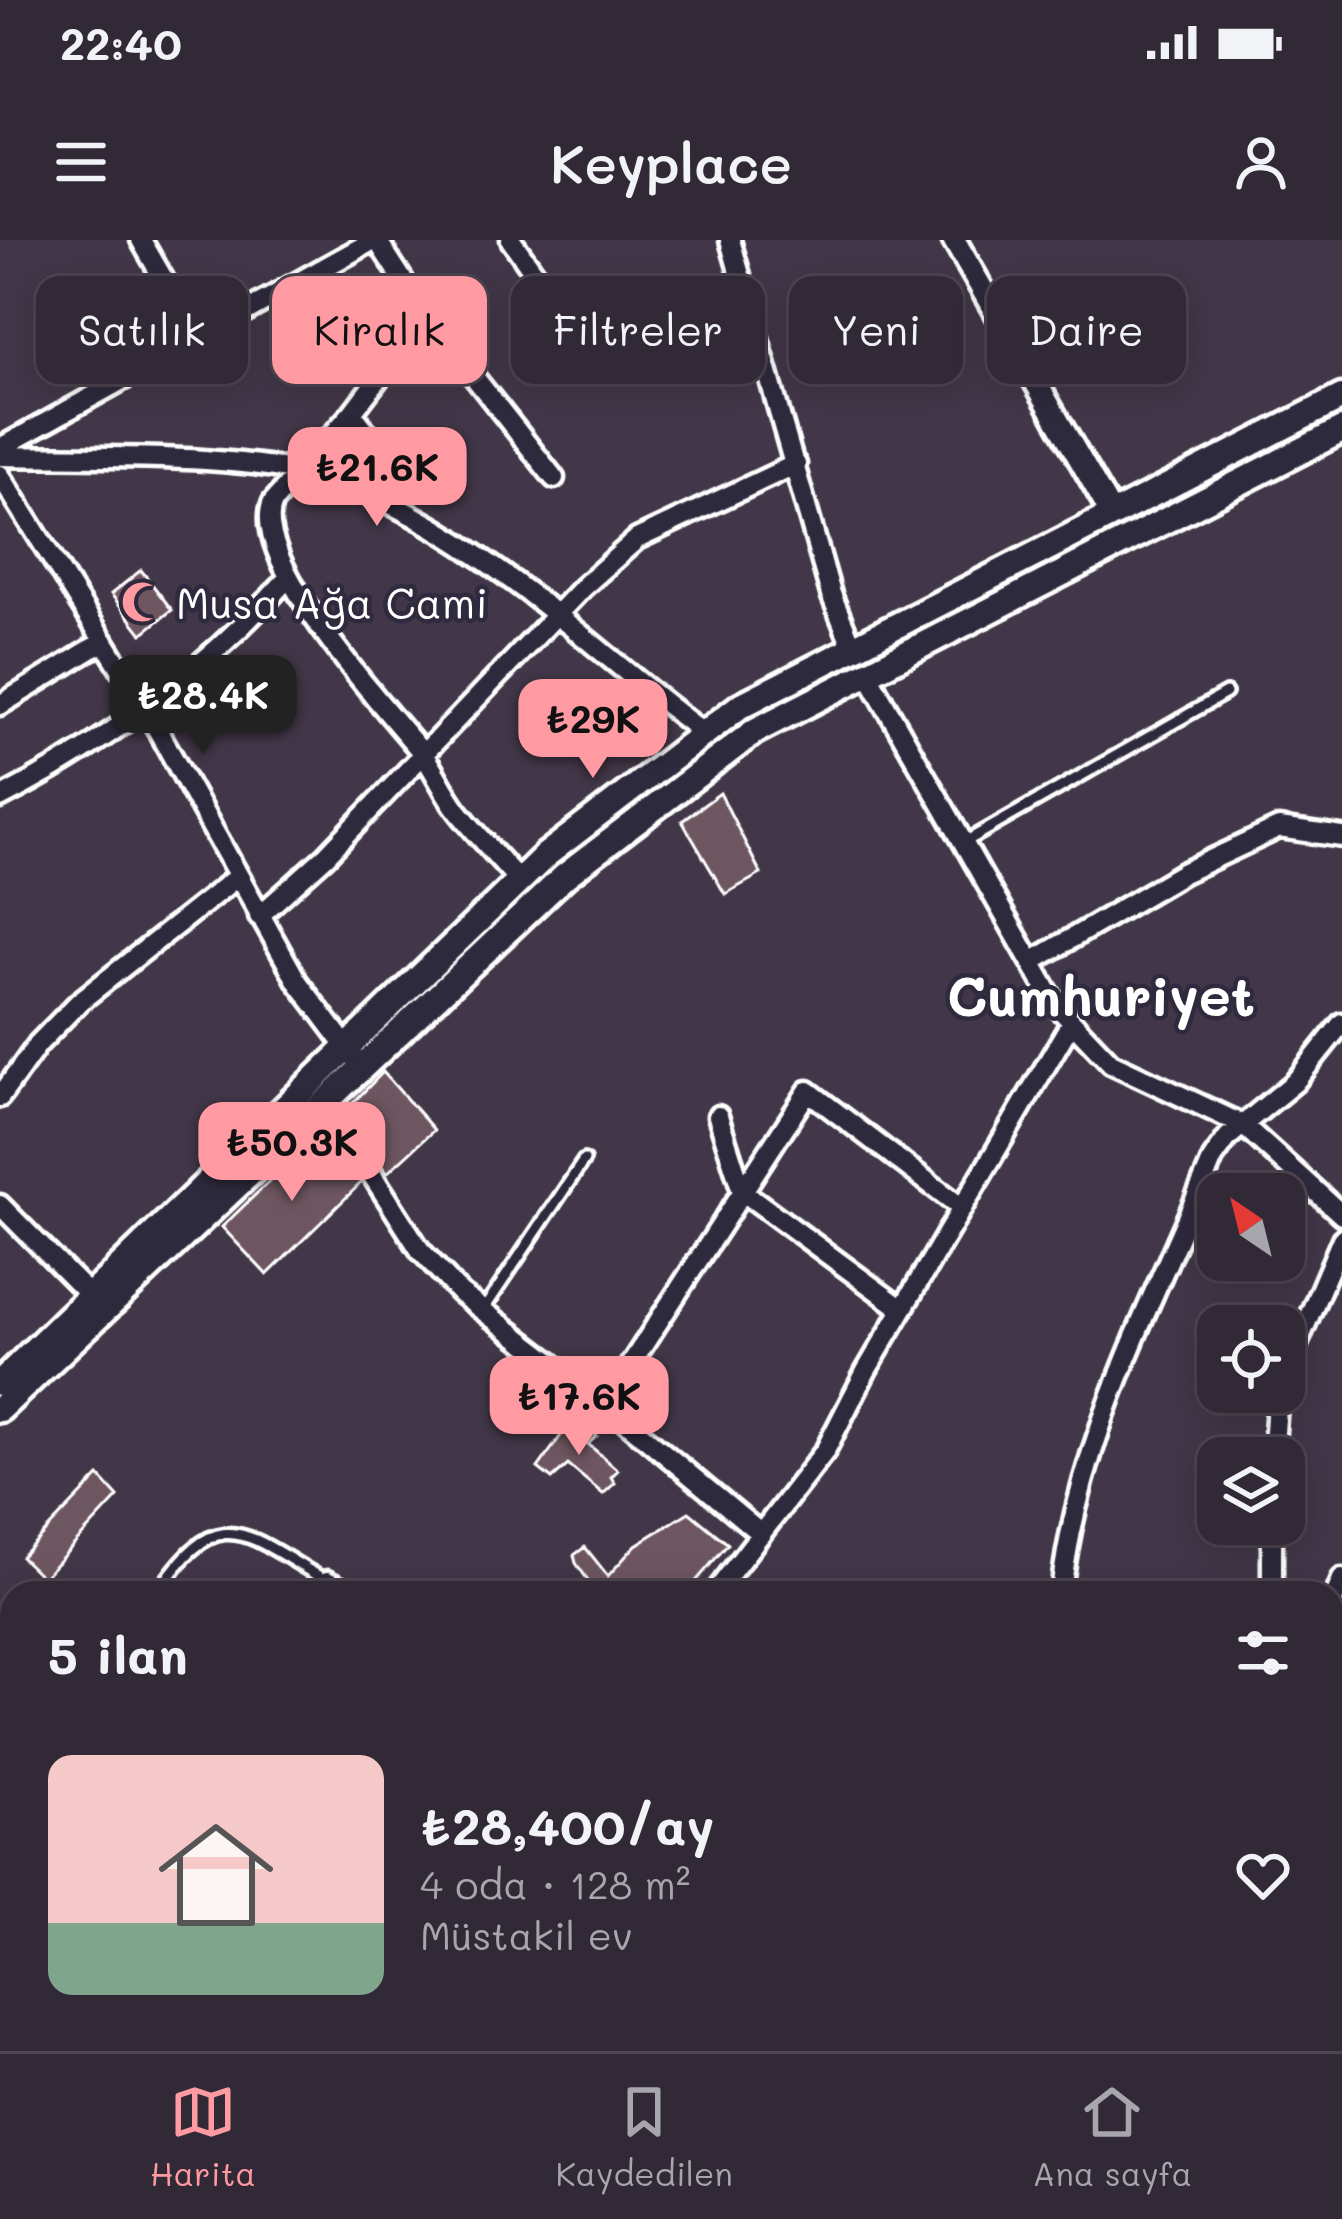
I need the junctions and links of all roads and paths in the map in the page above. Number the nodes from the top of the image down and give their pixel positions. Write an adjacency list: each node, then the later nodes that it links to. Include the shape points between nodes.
1 (141, 240): 6 (street)
2 (375, 240): 7 (street); 9 (street)
3 (511, 240): 8 (street)
4 (730, 240): 17 (street)
5 (954, 240): 22 (street)
6 (162, 276)
7 (399, 276)
8 (536, 276)
9 (248, 311)
10 (119, 384): 16 (street)
11 (374, 384): 14 (street)
12 (480, 384): 20 (street)
13 (1342, 398): 22 (main road)
14 (352, 413): 18 (street); 21 (street, via 371,438)
15 (1342, 430): 27 (main road)
16 (0, 452): 18 (street)
17 (796, 464): 24 (street, via 638,539); 26 (street)
18 (298, 472): 21 (street); 23 (street, via 267,521)
19 (0, 475): 25 (street)
20 (554, 478)
21 (366, 494): 24 (street, via 443,535)
22 (1112, 515): 26 (main road)
23 (289, 578): 30 (street, via 219,652); 32 (street)
24 (555, 617): 31 (street); 32 (street)
25 (104, 641): 29 (street); 30 (street)
26 (853, 648): 31 (main road, via 740,706)
27 (867, 673): 35 (street); 43 (main road, via 755,730 565,876)
28 (1226, 693): 35 (lane)
29 (0, 706)
30 (146, 710): 33 (street); 36 (street)
31 (704, 734): 37 (main road)
32 (423, 754): 37 (street, via 459,812); 38 (street)
33 (0, 797)
34 (1342, 837): 39 (street, via 1279,828 1183,873)
35 (965, 842): 39 (street)
36 (237, 877): 38 (street); 44 (street, via 62,1017)
37 (519, 880): 42 (main road)
38 (259, 916): 42 (street)
39 (1034, 961): 40 (street)
40 (1071, 1023): 47 (street, via 1112,1063); 51 (street)
41 (1342, 1023): 47 (street, via 1294,1082)
42 (345, 1046): 43 (street); 54 (main road)
43 (364, 1070): 45 (main road)
44 (0, 1097)
45 (322, 1109): 54 (main road); 56 (street, via 420,1250)
46 (718, 1116): 49 (street)
47 (1243, 1125): 52 (street); 66 (street, via 1213,1158 1119,1372 1074,1505)
48 (584, 1160): 56 (lane)
49 (742, 1191): 51 (street, via 808,1091); 55 (street); 59 (street)
50 (0, 1204): 54 (street)
51 (962, 1208): 55 (street)
52 (1342, 1215)
53 (1342, 1239): 57 (street)
54 (98, 1303): 58 (main road); 60 (main road)
55 (902, 1309): 61 (street, via 825,1451)
56 (482, 1312): 59 (street)
57 (1305, 1326)
58 (0, 1383)
59 (605, 1404): 61 (street)
60 (0, 1409)
61 (760, 1534): 65 (street)
62 (1272, 1545): 67 (street)
63 (166, 1581): 64 (lane, via 189,1549 223,1532 242,1533)
64 (315, 1581)
65 (724, 1581)
66 (1063, 1581)
67 (1272, 1581)

